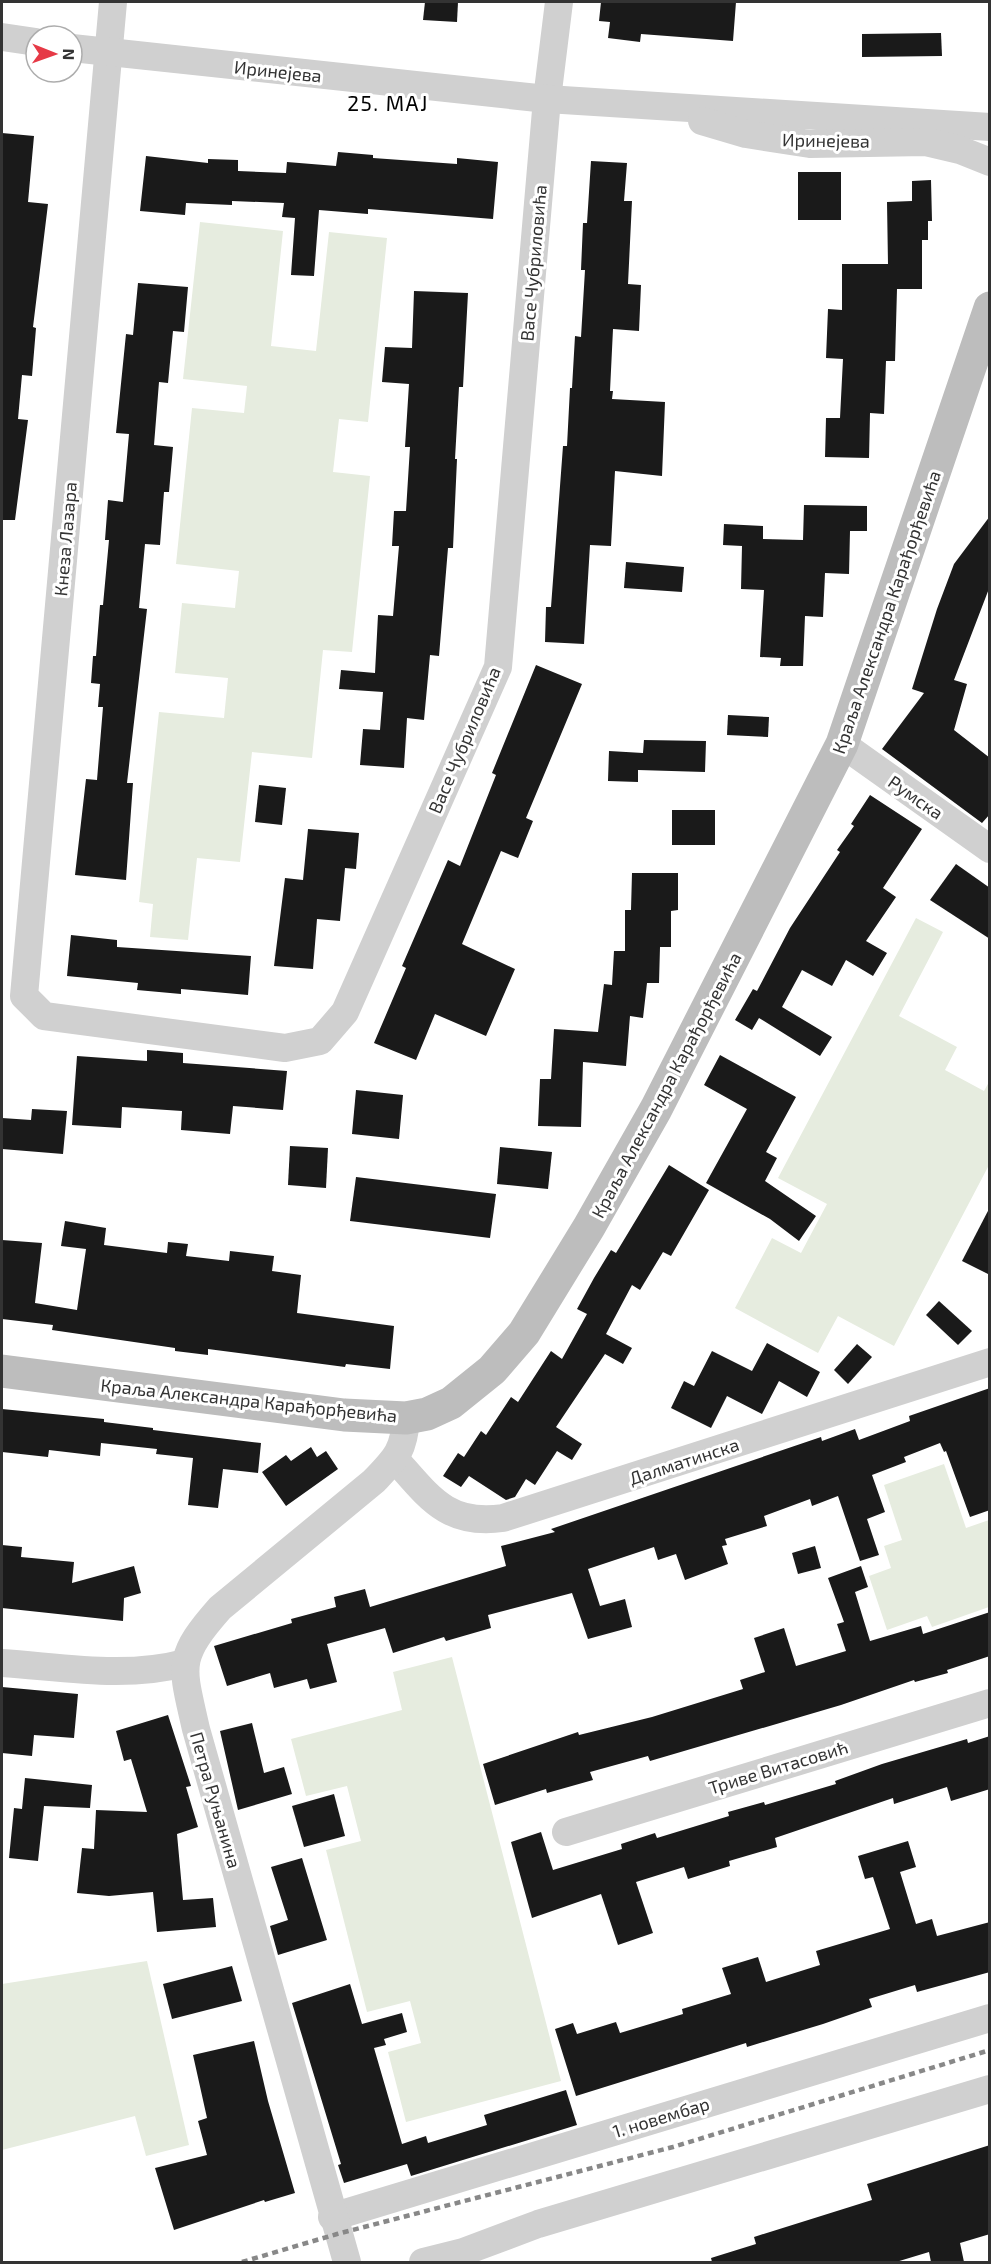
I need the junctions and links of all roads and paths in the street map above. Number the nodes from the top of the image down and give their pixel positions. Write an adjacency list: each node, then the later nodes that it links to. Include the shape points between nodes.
1 (113, 2): 6 (street)
2 (559, 2): 7 (street, Васе Чубриловића)
3 (2, 37): 4 (street)
4 (24, 40)
5 (84, 50): 6 (street, Иринејева)
6 (108, 54): 7 (street, Иринејева); 14 (street, Кнеза Лазара, via 24,996)
7 (547, 99): 8 (street, Иринејева); 14 (street, Васе Чубриловића, via 498,667 345,1012 320,1041 285,1048)
8 (663, 107): 9 (street, Иринејева); 10 (street, Иринејева, via 716,126 777,140 844,144 926,142)
9 (990, 128)
10 (990, 162)
11 (990, 308): 12 (street, Краља Александра Карађорђевића)
12 (842, 744): 13 (street, Румска); 17 (street, Краља Александра Карађорђевића, via 656,1109 524,1333 492,1370 451,1402 428,1414)
13 (990, 849)
14 (44, 1016)
15 (990, 1362): 18 (street, Далматинска, via 503,1518 475,1520 446,1511)
16 (2, 1371): 17 (street, Краља Александра Карађорђевића, via 344,1415)
17 (405, 1418): 18 (street, Петра Руњанина, via 404,1440)
18 (395, 1459): 20 (street, Петра Руњанина, via 375,1481 220,1608 199,1632)
19 (2, 1663): 20 (street, via 128,1672 154,1671)
20 (185, 1663): 25 (street, Петра Руњанина, via 196,1729)
21 (990, 1703): 22 (street, Триве Витасовић)
22 (566, 1832)
23 (990, 2018): 25 (street, 1. новембар)
24 (990, 2089): 26 (street, via 538,2224)
25 (333, 2217): 27 (street, Петра Руњанина)
26 (464, 2257): 28 (street)
27 (347, 2262)
28 (423, 2262)

